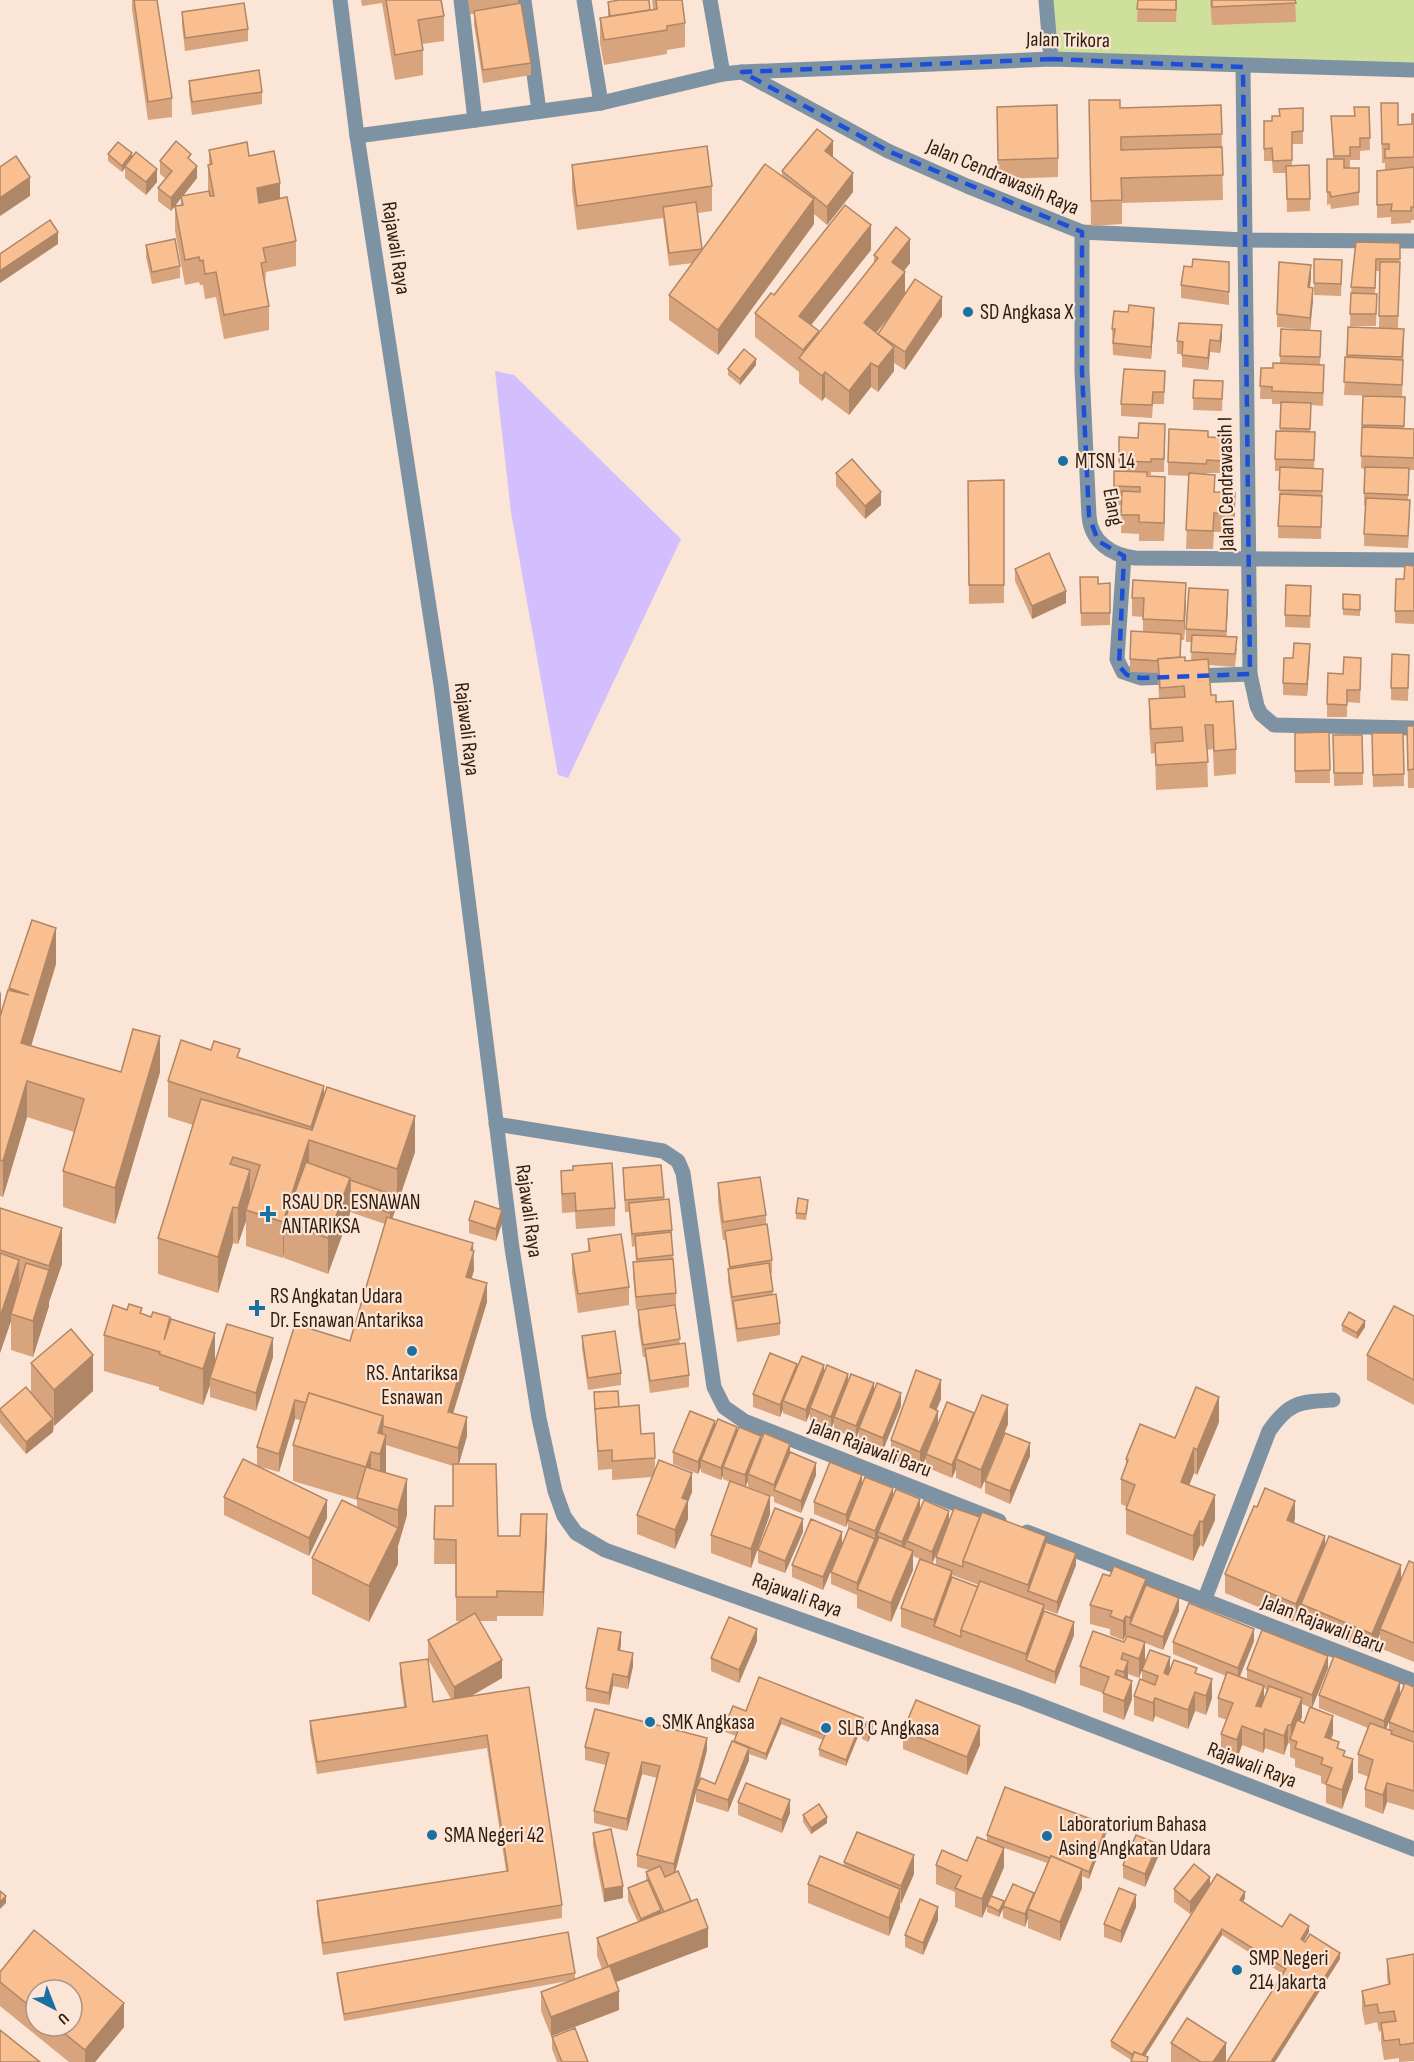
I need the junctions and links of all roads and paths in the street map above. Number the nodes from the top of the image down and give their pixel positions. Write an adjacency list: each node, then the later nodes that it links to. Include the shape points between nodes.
1 (340, 0): 15 (street, Rajawali Raya)
2 (461, 0): 14 (street)
3 (524, 0): 13 (street)
4 (584, 0): 12 (street)
5 (710, 0): 11 (street)
6 (1046, 0): 7 (street)
7 (1051, 59): 8 (street, Jalan Trikora); 10 (street, Jalan Trikora)
8 (1243, 67): 9 (street, Jalan Trikora); 17 (street, Jalan Cendrawasih I)
9 (1414, 70)
10 (742, 72): 11 (street, Jalan Trikora); 16 (street, Jalan Cendrawasih Raya, via 888,151)
11 (723, 74): 12 (street, Jalan Trikora)
12 (601, 103): 13 (street, Jalan Trikora)
13 (539, 111): 14 (street, Jalan Trikora)
14 (475, 120): 15 (street, Jalan Trikora)
15 (357, 136): 24 (street, Rajawali Raya, via 441,685)
16 (1082, 232): 17 (street, Jalan Cendrawasih Raya); 19 (street, Elang, via 1082,371 1090,525 1098,541)
17 (1245, 240): 18 (street, Jalan Cendrawasih Raya); 20 (street, Jalan Cendrawasih I)
18 (1414, 241)
19 (1124, 556): 20 (street, Elang); 22 (street, via 1117,659 1123,672 1141,678)
20 (1248, 559): 21 (street, Elang); 22 (street, Jalan Cendrawasih I)
21 (1414, 560)
22 (1250, 674): 23 (street, Jalan Cendrawasih I, via 1257,706 1269,722 1280,727)
23 (1414, 728)
24 (496, 1124): 26 (street, Jalan Rajawali Baru, via 663,1151 678,1161 683,1173 714,1387 717,1398 734,1415); 28 (street, Rajawali Raya, via 539,1418 560,1506 568,1524 581,1537 605,1550 1021,1698)
25 (1333, 1400): 26 (street, via 1295,1404 1286,1409 1269,1431)
26 (1204, 1601): 27 (street, Jalan Rajawali Baru)
27 (1414, 1681)
28 (1414, 1849)

